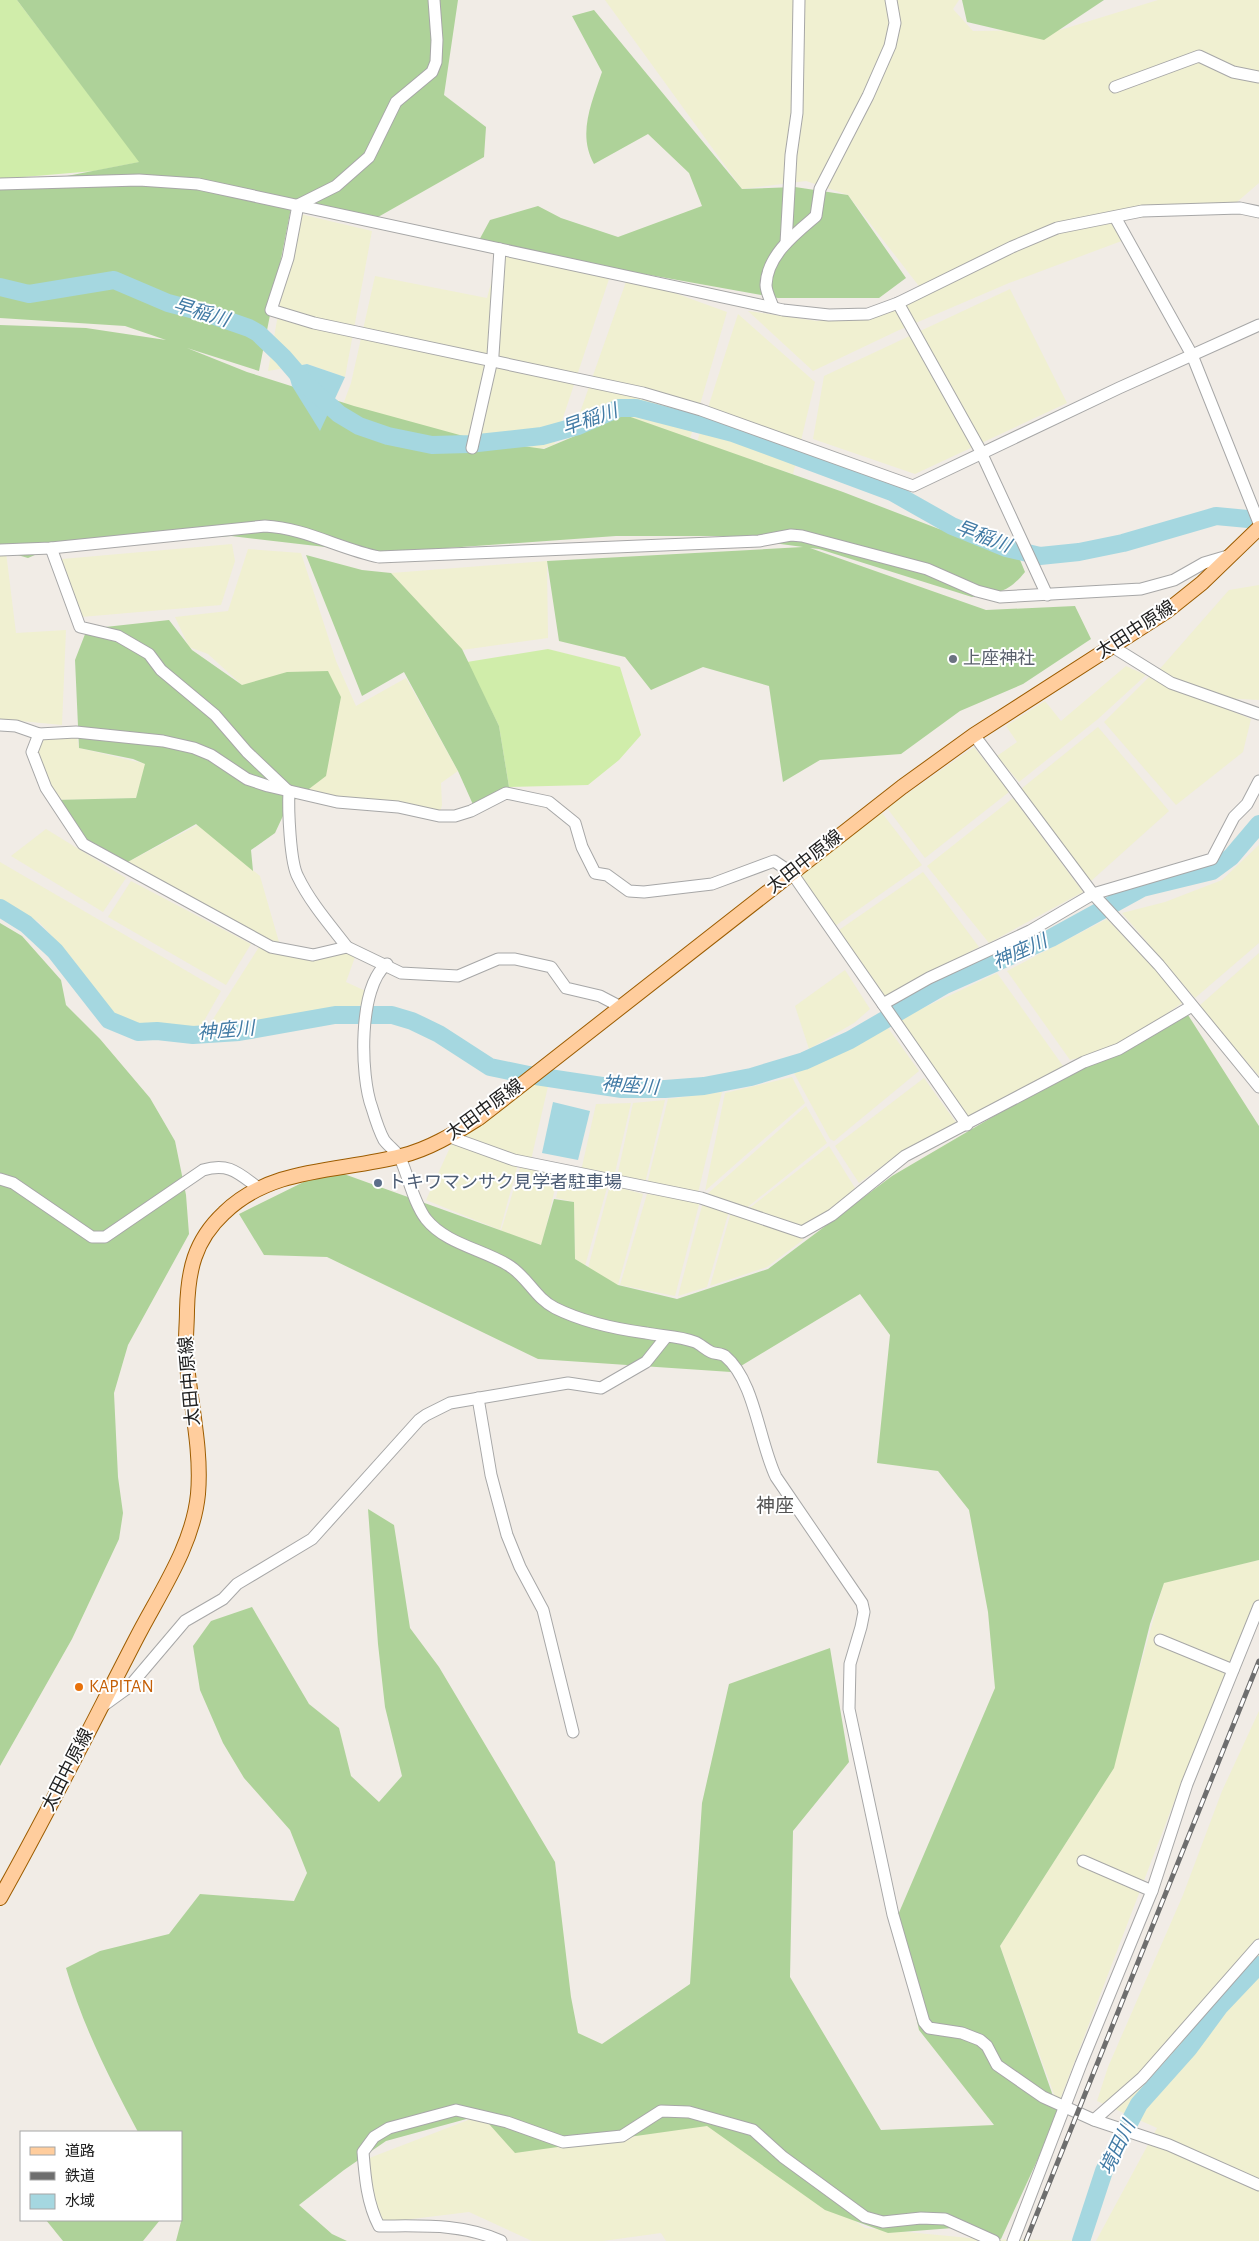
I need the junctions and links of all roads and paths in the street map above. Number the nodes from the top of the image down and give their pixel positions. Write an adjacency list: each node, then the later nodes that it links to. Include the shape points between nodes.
1 (434, 0): 7 (street, via 437,40 432,72 396,102 369,157 336,186)
2 (799, 0): 10 (street, via 796,113)
3 (891, 0): 10 (street, via 895,23 890,46 820,189 816,216)
4 (1259, 77): 5 (street, via 1233,72 1199,56)
5 (1114, 87)
6 (0, 184): 7 (street, via 139,180 188,183)
7 (298, 205): 11 (street); 16 (street, via 288,258 271,310)
8 (1259, 212): 9 (street, via 1240,208 1189,209)
9 (1115, 217): 12 (street, via 1058,228); 15 (street)
10 (786, 243): 13 (street, via 771,266 766,286)
11 (500, 249): 13 (street); 16 (street)
12 (898, 303): 13 (street, via 868,314 850,316); 18 (street)
13 (773, 307)
14 (1259, 325): 15 (street)
15 (1192, 355): 18 (street); 19 (street)
16 (491, 361): 17 (street); 18 (street, via 643,393 701,410 913,486)
17 (472, 448)
18 (981, 454): 24 (street)
19 (1259, 522)
20 (1259, 528): 23 (main road, 太田中原線)
21 (51, 548): 22 (street); 24 (street, via 264,526 293,529 361,554 379,557 759,541 791,535 927,569 977,591 1000,597); 31 (street, via 80,627 118,636 149,654 161,670 215,715 253,758)
22 (0, 550)
23 (1231, 555): 24 (street, via 1204,563 1174,580 1141,589); 25 (main road, 太田中原線, via 1167,611)
24 (1047, 595)
25 (1113, 647): 26 (street, via 1171,683); 29 (main road, 太田中原線)
26 (1259, 714)
27 (0, 725): 28 (street, via 16,726)
28 (39, 734): 31 (street, via 76,732 163,741 194,748 211,755 247,779); 34 (street, via 32,752 46,788 82,844 271,947 313,955)
29 (974, 735): 32 (main road, 太田中原線); 33 (street)
30 (1259, 781): 33 (street, via 1247,804 1234,817 1212,858)
31 (289, 791): 32 (street, via 337,802 398,807 439,816 471,811 506,793 549,802 575,823 595,873 607,875 628,891 712,884 774,861); 34 (street, via 288,815 296,875)
32 (792, 873): 36 (street); 38 (main road, 太田中原線)
33 (1093, 894): 36 (street, via 1030,931 929,978); 37 (street)
34 (347, 947): 35 (street)
35 (387, 964): 38 (street, via 401,972 458,976 498,958 515,959 552,967 566,988 600,996); 42 (street, via 378,971 372,986 366,1015 363,1066 371,1106 384,1140)
36 (883, 1004): 40 (street)
37 (1192, 1006): 39 (street); 40 (street, via 1119,1049 1075,1066)
38 (620, 1007): 41 (main road, 太田中原線, via 479,1118)
39 (1259, 1087)
40 (967, 1125): 41 (street, via 905,1156 832,1215 802,1232 701,1198 514,1160)
41 (450, 1136): 42 (main road, 太田中原線)
42 (400, 1157): 44 (main road, 太田中原線, via 288,1177); 45 (street, via 420,1209 443,1234 509,1266 554,1308 577,1318)
43 (0, 1179): 44 (street, via 13,1183 92,1237 105,1237 203,1170 216,1166 230,1168)
44 (260, 1189): 50 (main road, 太田中原線, via 225,1211 210,1228 195,1254 186,1291 185,1334 199,1468 195,1518)
45 (666, 1337): 46 (street, via 646,1362 601,1388 568,1383); 56 (street, via 695,1342 723,1355 732,1364 745,1386 776,1477 862,1603 864,1612 850,1664 849,1709 894,1915 924,2022 929,2028 962,2033 980,2040 997,2065 1042,2097)
46 (478, 1398): 50 (street, via 450,1403 419,1420 323,1530 237,1584 223,1599 185,1621 130,1687); 51 (street, via 491,1475 507,1535 543,1610)
47 (1259, 1606): 49 (street)
48 (1160, 1640): 49 (street)
49 (1233, 1670): 53 (street, via 1187,1784)
50 (100, 1708): 54 (main road, 太田中原線)
51 (573, 1732)
52 (1083, 1861): 53 (street)
53 (1152, 1891): 56 (street)
54 (0, 1898)
55 (1259, 1945): 57 (street, via 1142,2078)
56 (1064, 2107): 57 (street); 61 (street)
57 (1094, 2120): 58 (street, via 1169,2144)
58 (1259, 2184)
59 (500, 2241): 60 (street, via 457,2227 379,2226 373,2213 362,2152 389,2128 456,2110 507,2122 563,2142 622,2136 661,2111 689,2112 753,2130 783,2157 865,2217 883,2222 945,2219)
60 (994, 2241)
61 (1013, 2241)

